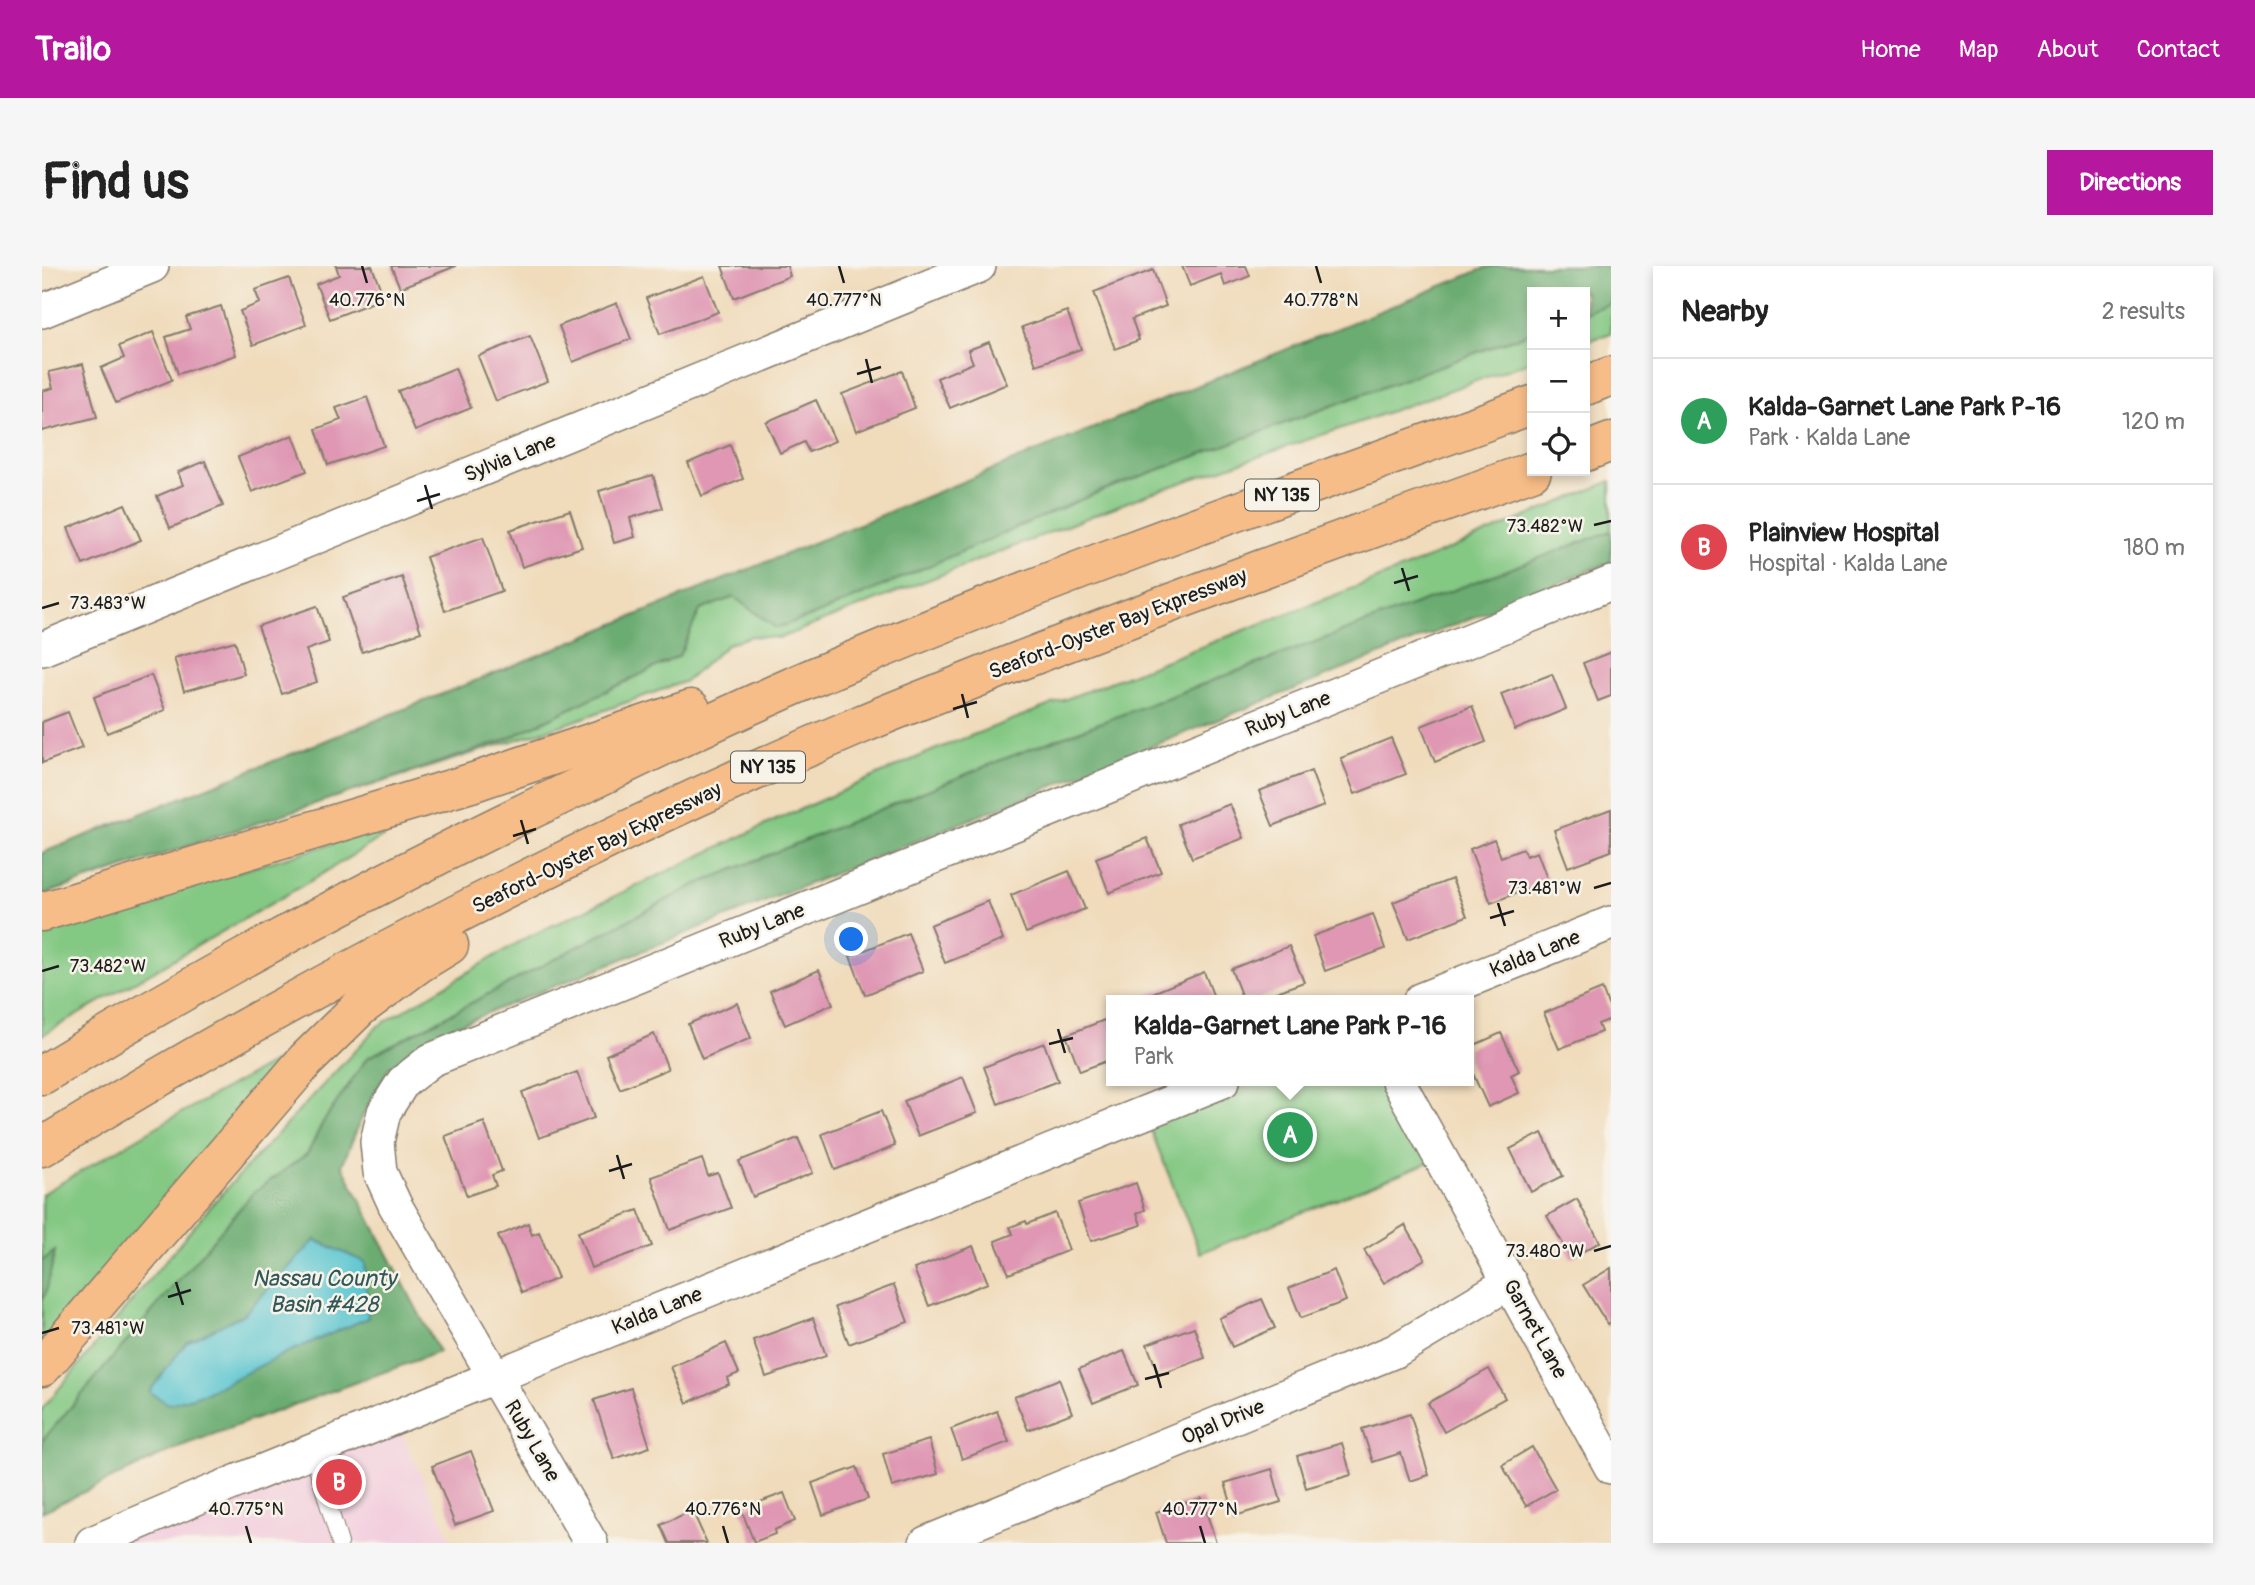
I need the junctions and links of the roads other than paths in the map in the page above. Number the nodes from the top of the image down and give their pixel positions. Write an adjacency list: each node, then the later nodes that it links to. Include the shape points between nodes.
1 (152, 266): 3 (street)
2 (979, 266): 12 (street, Sylvia Lane)
3 (42, 311)
4 (1611, 376): 5 (highway)
5 (1590, 384)
6 (1527, 407): 11 (highway, NY 135)
7 (1611, 442): 8 (highway)
8 (1590, 450)
9 (1527, 473): 13 (highway, Seaford-Oyster Bay Expressway / NY 135, via 1055,647 862,724)
10 (1611, 583): 23 (street, Ruby Lane, via 431,1060 403,1082 384,1112 377,1142 380,1172)
11 (1033, 589): 14 (highway, via 474,782); 17 (highway, NY 135, via 838,666 485,831 292,932)
12 (42, 649)
13 (681, 806): 20 (highway, Seaford-Oyster Bay Expressway / NY 135, via 321,986); 22 (highway, via 418,964 359,1008 306,1060)
14 (42, 912)
15 (1611, 923): 16 (street, Kalda Lane)
16 (1432, 995)
17 (42, 1074)
18 (1211, 1086): 23 (street, Kalda Lane)
19 (1401, 1086): 21 (street, Garnet Lane)
20 (42, 1147)
21 (1510, 1282): 25 (street, Garnet Lane); 29 (street, Opal Drive, via 1395,1352)
22 (42, 1367)
23 (495, 1377): 24 (street, Kalda Lane); 28 (street, Ruby Lane)
24 (312, 1451): 26 (street, Kalda Lane); 27 (lane)
25 (1611, 1467)
26 (92, 1543)
27 (340, 1543)
28 (591, 1543)
29 (926, 1543)

